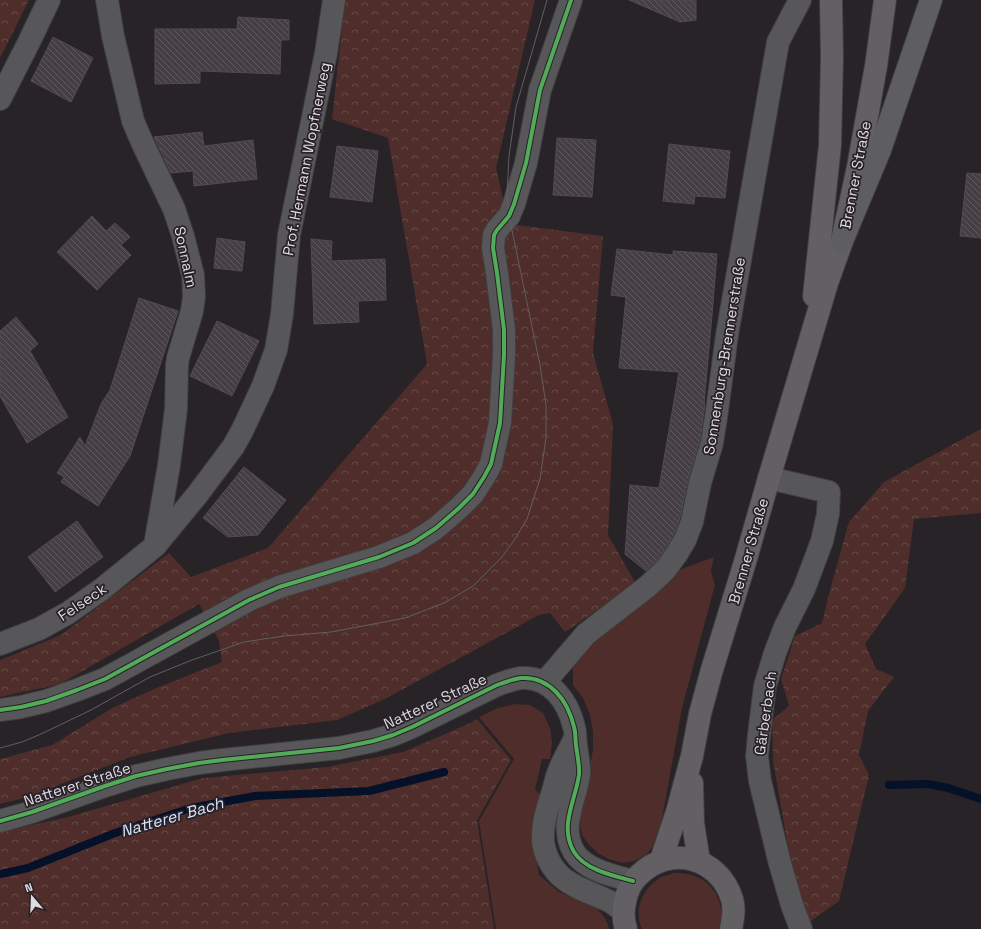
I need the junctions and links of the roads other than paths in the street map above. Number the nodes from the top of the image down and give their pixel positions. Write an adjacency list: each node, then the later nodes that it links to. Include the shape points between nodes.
1 (49, 0): 9 (street)
2 (107, 0): 13 (street, Sonnalm, via 133,121 174,210 193,275 194,297 178,358 176,413)
3 (334, 0): 13 (street, Prof. Hermann Wopfnerweg, via 311,134 292,222 276,350 250,416 233,447)
4 (571, 0): 16 (street, via 540,90 526,163 514,204 509,216 494,235 493,248 504,336 500,423 491,464 473,494 436,528 413,543 379,557 279,587 249,600 105,679 46,701)
5 (800, 0): 15 (street, Sonnenburg-Brennerstraße, via 778,42 727,335 712,444 692,522 685,540 665,570 586,634)
6 (831, 0): 11 (main road, Brenner Straße, via 830,145)
7 (886, 0): 10 (main road, Brenner Straße, via 875,74)
8 (931, 0): 10 (highway, via 880,150)
9 (0, 99)
10 (842, 241): 11 (main road, Brenner Straße)
11 (809, 346): 12 (main road, Brenner Straße)
12 (769, 478): 18 (main road, Brenner Straße, via 711,673); 25 (street, Gärberbach, via 829,492 828,514 822,541 804,589 774,653 765,686 757,756 760,781 780,864)
13 (155, 546): 14 (street, Felseck, via 68,613)
14 (0, 644)
15 (544, 683): 17 (street, Natterer Straße, via 557,693 566,705 575,729); 19 (street, Natterer Straße, via 521,678 504,683 412,727 373,741 339,748 199,762 123,780)
16 (0, 710)
17 (575, 738): 22 (street, Natterer Straße, via 579,774 568,822 570,843 582,861 593,868); 23 (street, via 559,771 546,813 543,831 545,850 562,878 612,903)
18 (692, 756): 20 (main road, Brenner Straße); 21 (main road, Brenner Straße, via 693,822)
19 (0, 821)
20 (661, 860): 21 (main road, via 687,858); 22 (main road, via 645,869)
21 (699, 861): 24 (main road, via 714,870 726,884 732,900 733,917)
22 (633, 881): 23 (main road, via 626,896)
23 (625, 920)
24 (730, 929)
25 (801, 929)

